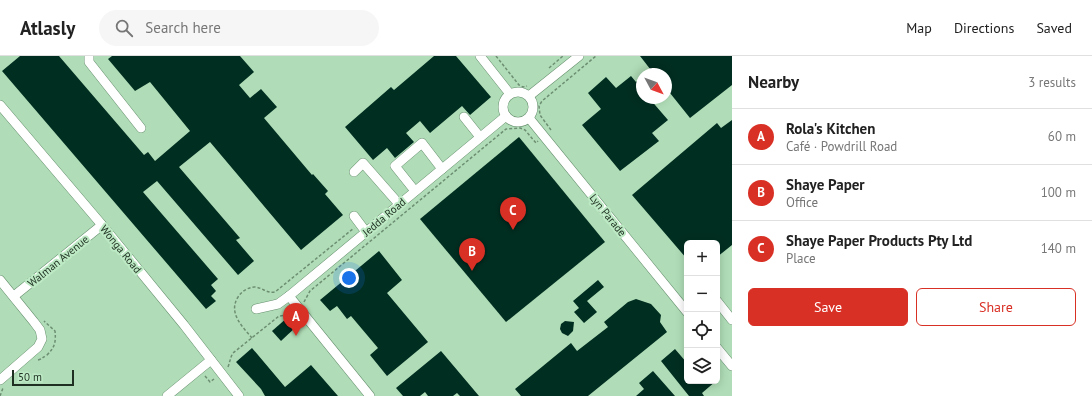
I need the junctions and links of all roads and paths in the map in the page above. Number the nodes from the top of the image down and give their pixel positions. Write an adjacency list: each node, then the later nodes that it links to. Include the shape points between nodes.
1 (89, 56): 15 (street, via 88,62)
2 (480, 56): 9 (street)
3 (496, 56): 8 (path, via 519,85)
4 (563, 56): 7 (path)
5 (579, 56): 10 (street)
6 (596, 56): 16 (path, via 538,106 540,116)
7 (546, 70)
8 (528, 85)
9 (510, 94): 10 (street, via 518,91); 12 (street, via 503,106)
10 (529, 96): 14 (street, via 534,105)
11 (0, 105): 24 (street, Wonga Road)
12 (506, 116): 14 (street, via 519,122); 17 (street, Jedda Road)
13 (464, 117): 17 (street)
14 (529, 118): 31 (street, Lyn Parade)
15 (141, 128)
16 (551, 131)
17 (480, 137): 19 (street, Jedda Road)
18 (536, 143): 29 (path, via 525,130 506,129 310,291)
19 (442, 168): 21 (street, Jedda Road); 21 (street, via 422,143 395,166)
20 (354, 172): 22 (street, via 363,163)
21 (415, 191): 22 (street, Jedda Road)
22 (400, 204): 25 (street, Jedda Road)
23 (357, 220): 25 (street); 35 (path, via 274,292 252,288 241,293 235,304 235,312 239,322)
24 (102, 225): 27 (street, Walman Avenue); 37 (street, Wonga Road)
25 (366, 232): 28 (street, Jedda Road)
26 (0, 280): 27 (street)
27 (14, 296): 42 (street, via 40,330 42,339 38,347)
28 (289, 296): 32 (street, Jedda Road, via 278,304); 45 (street)
29 (306, 301)
30 (720, 305): 34 (street)
31 (684, 308)
32 (256, 310)
33 (288, 315): 35 (path, via 279,316)
34 (732, 320)
35 (252, 338): 39 (path, via 233,353)
36 (720, 352): 38 (street)
37 (210, 360): 43 (street); 44 (street, Wonga Road)
38 (732, 366)
39 (227, 367)
40 (203, 374): 41 (path, via 210,382)
41 (213, 379)
42 (0, 380)
43 (167, 396)
44 (239, 396)
45 (370, 396)

